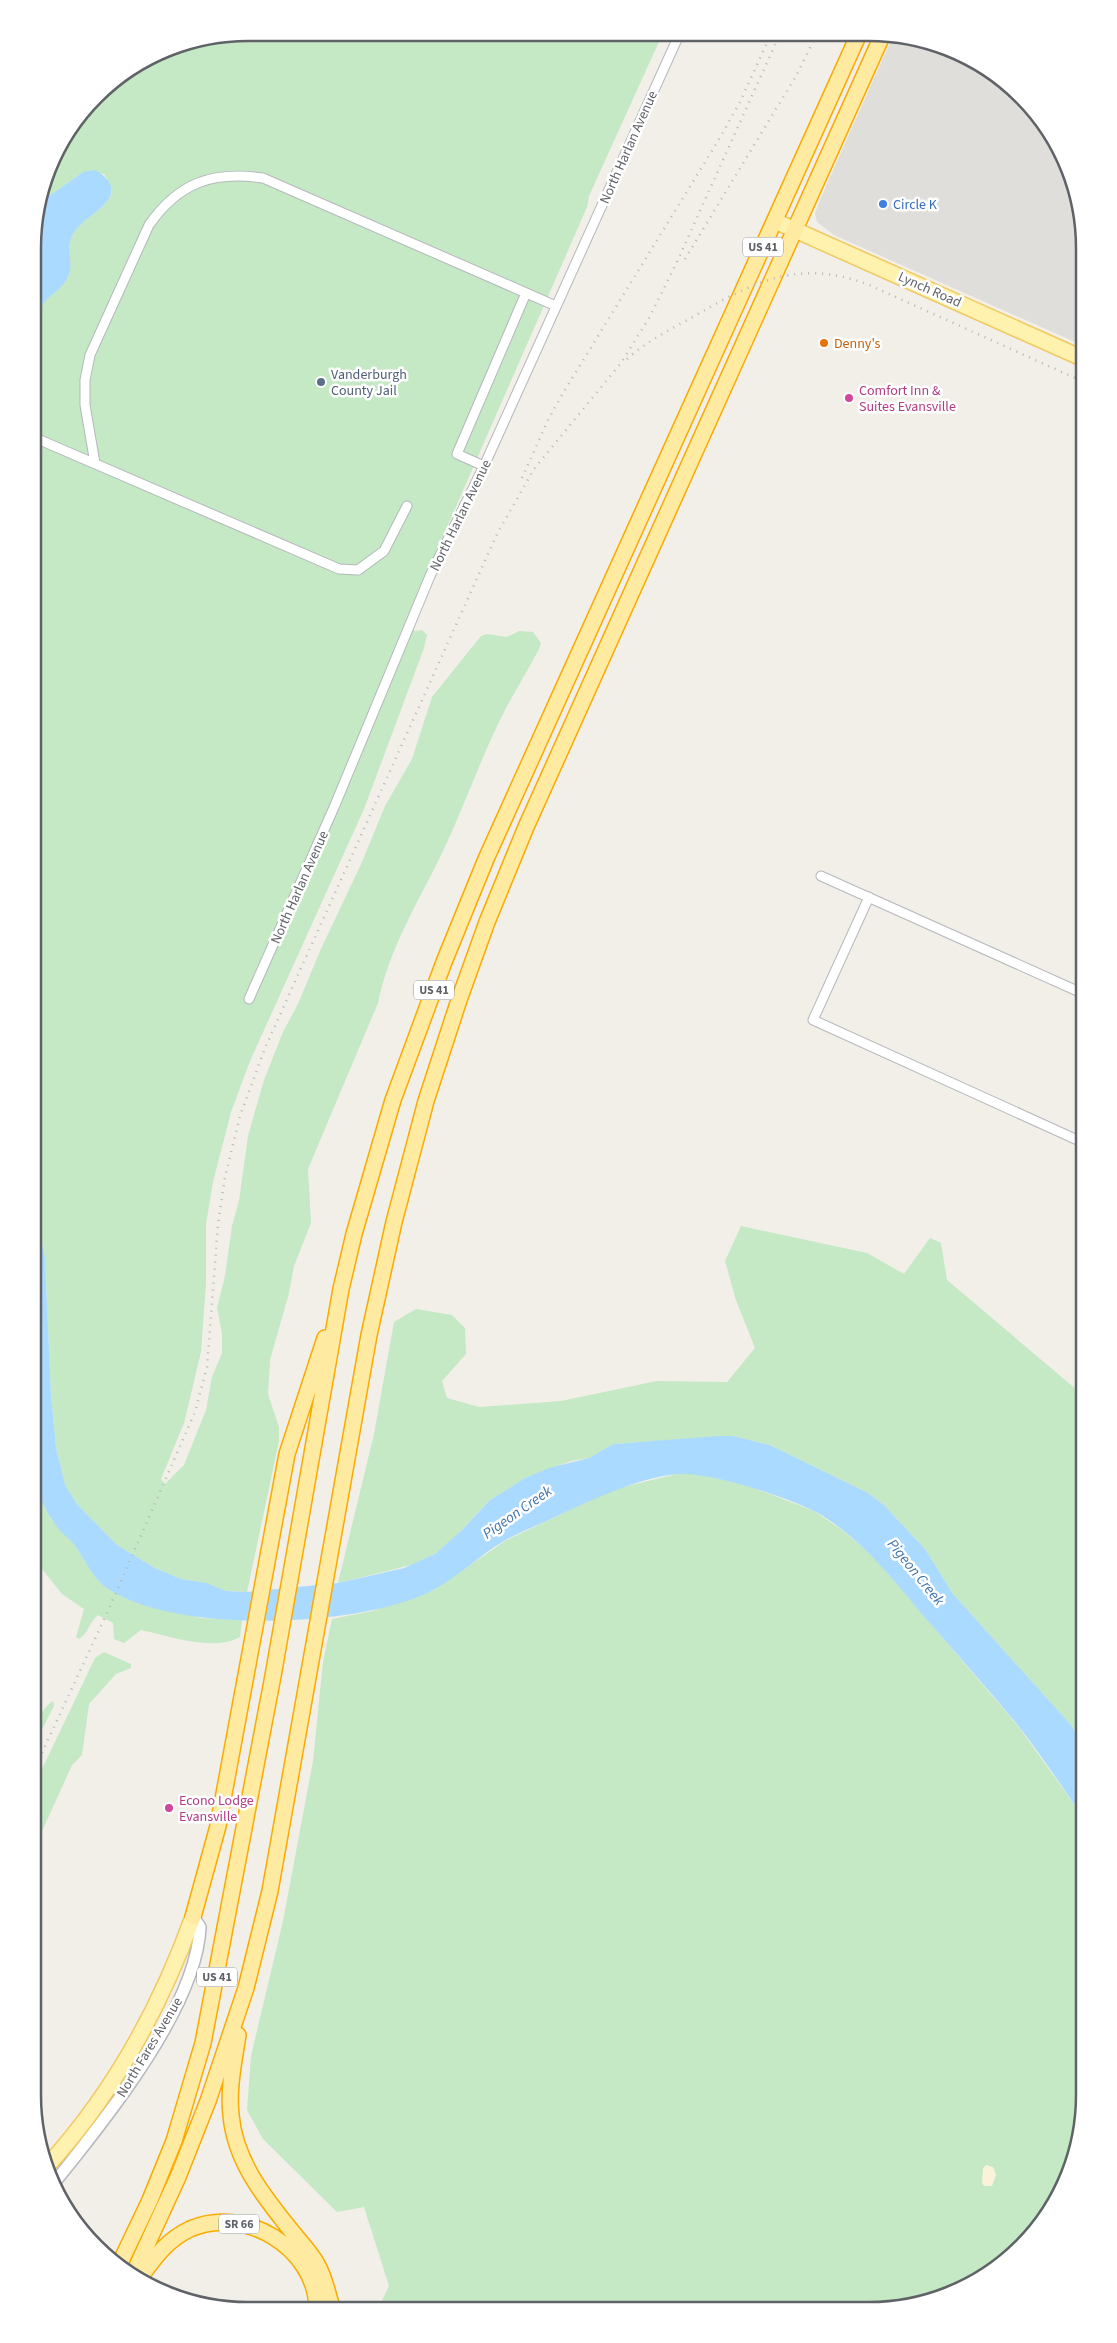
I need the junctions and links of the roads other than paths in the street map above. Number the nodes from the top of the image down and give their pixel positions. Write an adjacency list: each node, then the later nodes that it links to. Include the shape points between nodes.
1 (676, 41): 7 (street, North Harlan Avenue)
2 (856, 41): 4 (highway, US 41)
3 (879, 42): 5 (highway, US 41)
4 (775, 221): 5 (main road, Lynch Road); 18 (highway, US 41, via 486,859 444,962 393,1100 366,1189)
5 (796, 230): 8 (main road, Lynch Road); 20 (highway, US 41, via 526,827 470,969 426,1101 369,1335 270,1891)
6 (526, 293): 7 (street); 10 (street, via 264,178 235,174 204,180 161,207 149,225 90,355 84,380); 11 (street, via 457,454)
7 (556, 306): 11 (street, North Harlan Avenue)
8 (1076, 355)
9 (41, 440): 10 (street)
10 (94, 463): 12 (street, via 339,569 358,570 384,551)
11 (484, 466): 16 (street, North Harlan Avenue, via 430,576 335,805)
12 (407, 506)
13 (821, 876): 14 (street)
14 (869, 897): 15 (street); 17 (street, via 813,1020)
15 (1076, 990)
16 (249, 999)
17 (1076, 1139)
18 (341, 1290): 19 (highway, via 287,1454 218,1826); 23 (highway, US 41, via 273,1676 203,2043 174,2141)
19 (193, 1917): 21 (main road, North Fares Avenue, via 165,1989 131,2053); 22 (street, North Fares Avenue, via 200,1927 198,1943 188,1980 168,2021 123,2094)
20 (246, 1988): 24 (highway, US 41, via 193,2139); 27 (highway, via 230,2089 231,2115 238,2147 260,2189 316,2262)
21 (52, 2160)
22 (59, 2177)
23 (121, 2258)
24 (136, 2269)
25 (142, 2272): 26 (highway, SR 66, via 161,2249 184,2233 207,2224 241,2224 272,2236 300,2260 313,2284)
26 (317, 2302)
27 (331, 2302)

